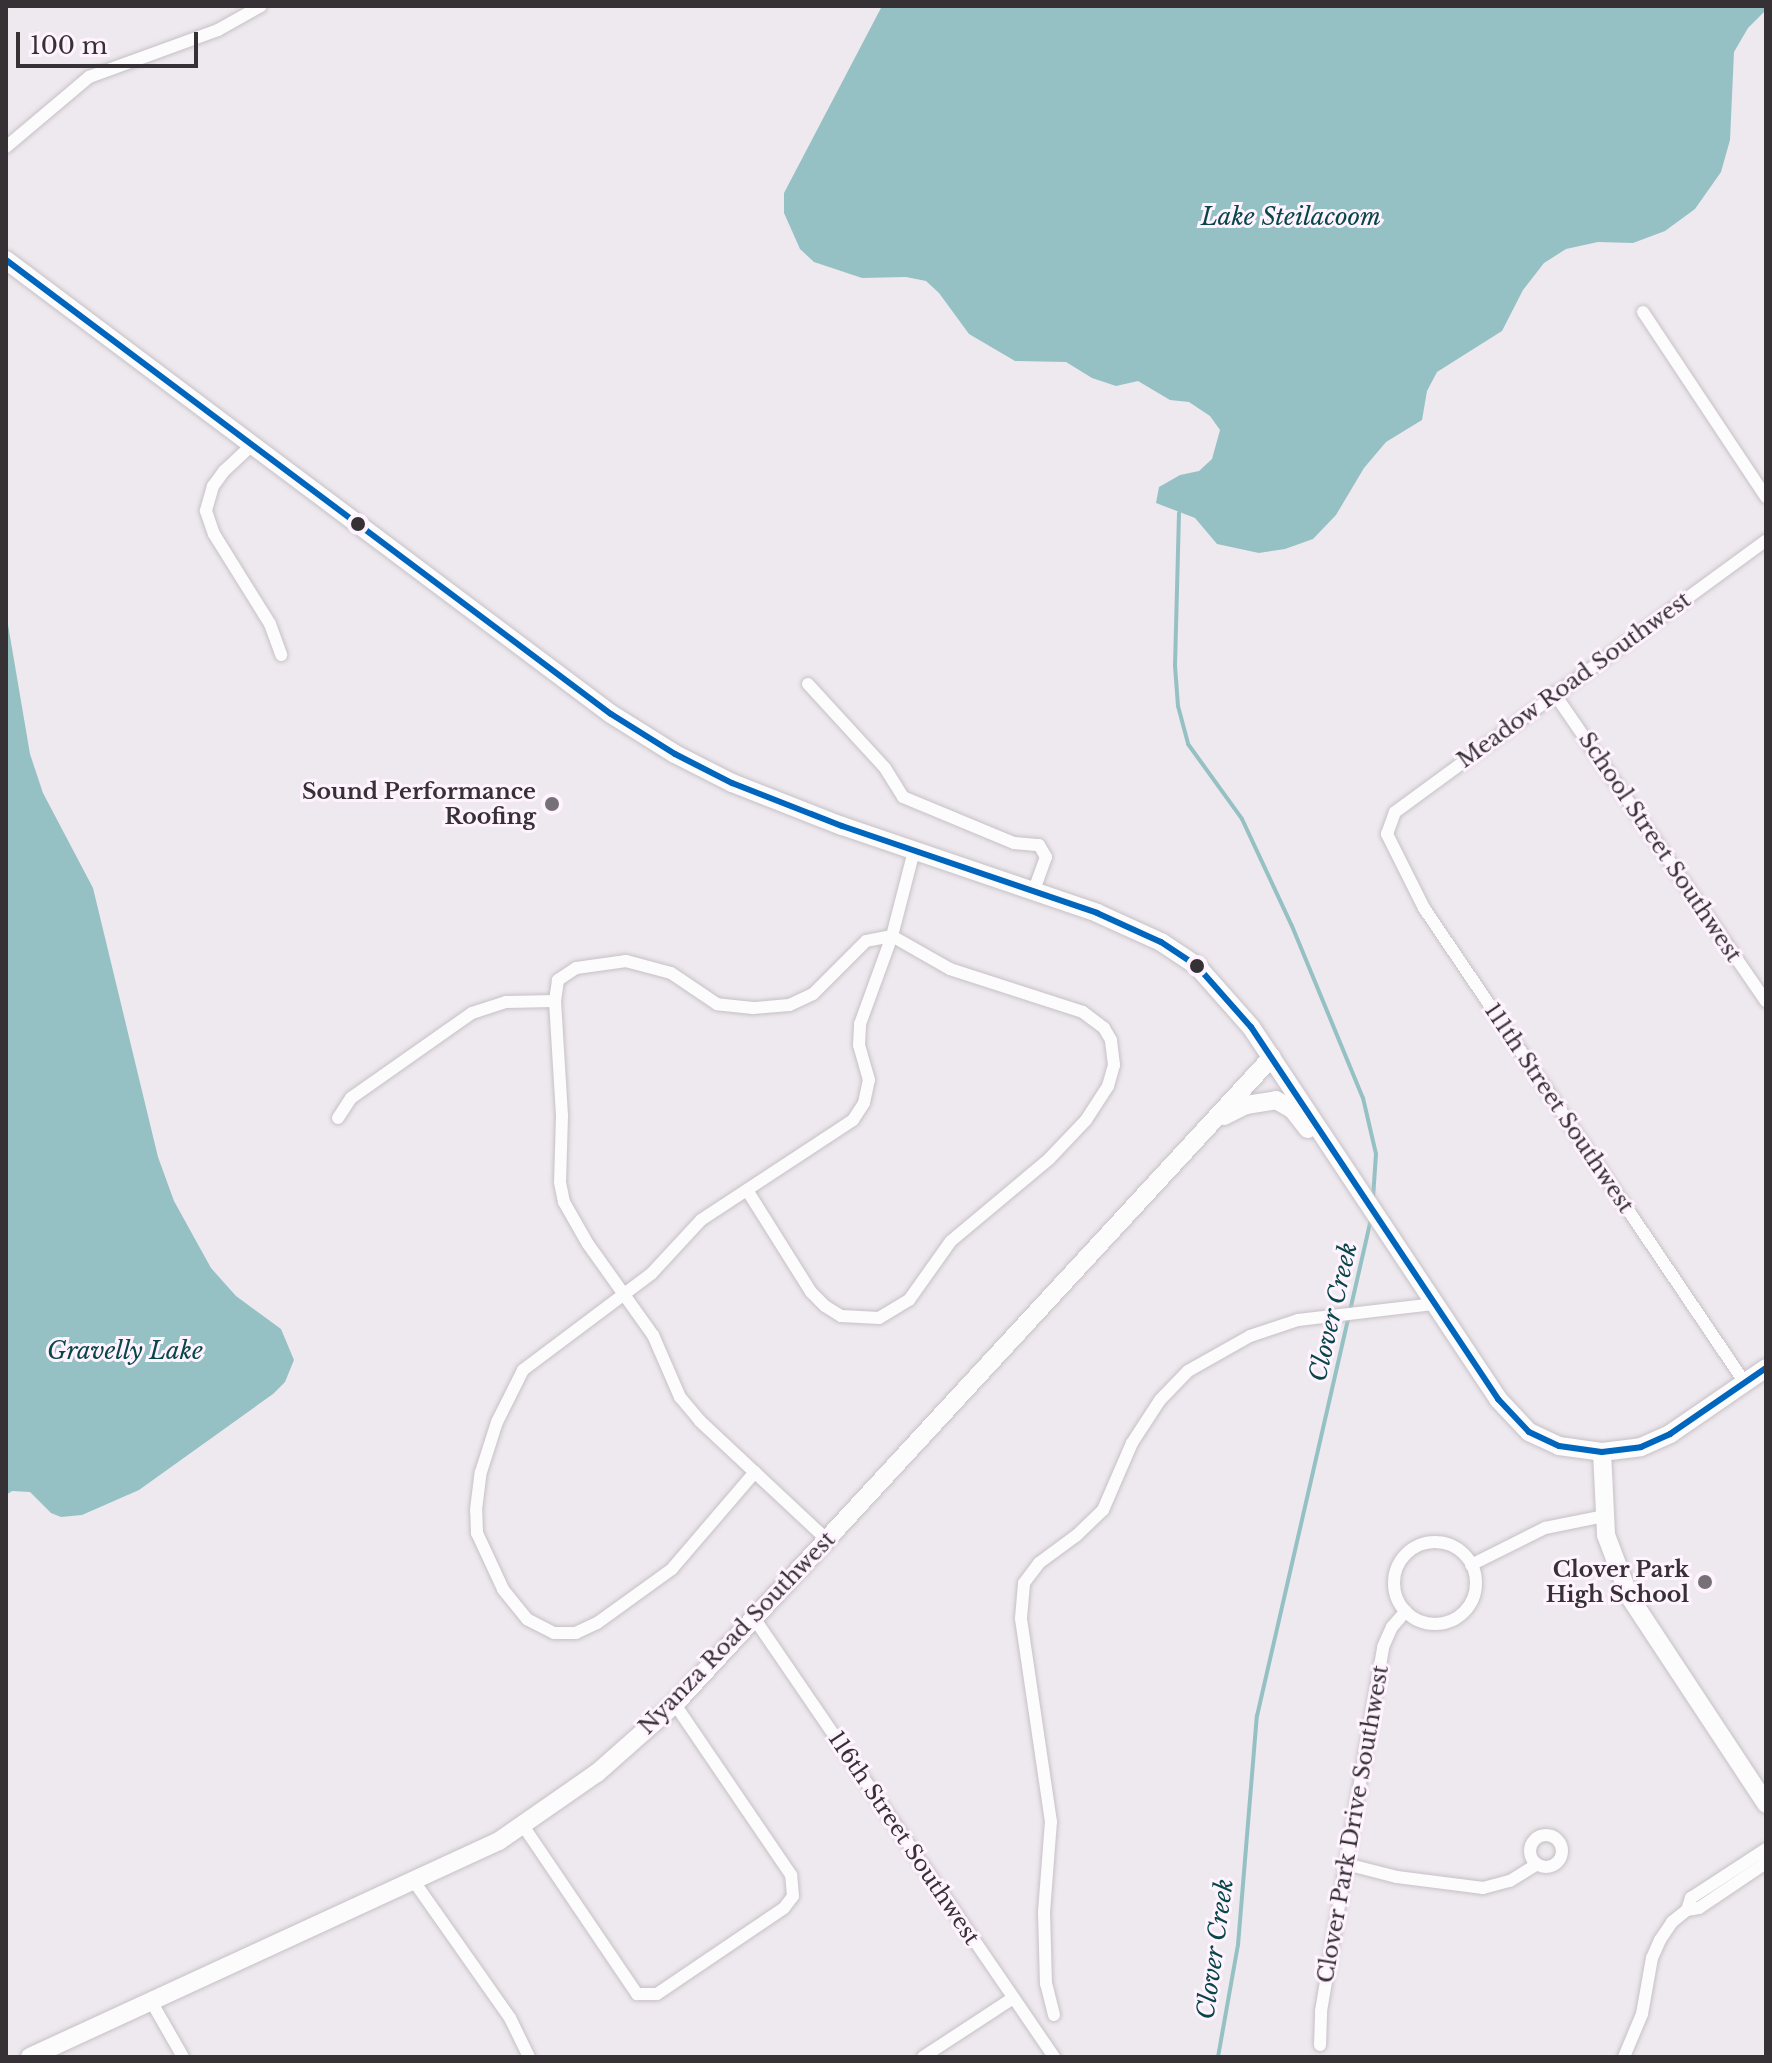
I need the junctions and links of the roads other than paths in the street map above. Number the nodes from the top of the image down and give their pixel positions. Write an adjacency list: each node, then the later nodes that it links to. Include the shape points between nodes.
1 (229, 6): 3 (street)
2 (261, 6): 3 (street)
3 (237, 20): 4 (street, via 89,77)
4 (6, 147)
5 (6, 260): 7 (main road)
6 (1643, 312): 8 (street)
7 (253, 444): 10 (street, via 213,486 206,511 214,534 270,624); 14 (main road, via 611,714 675,754 732,783)
8 (1766, 497)
9 (1766, 540): 12 (street, Meadow Road Southwest)
10 (281, 655)
11 (808, 684): 15 (street, via 885,768 903,797 1014,843 1039,845 1046,857)
12 (1554, 693): 13 (street, Meadow Road Southwest, via 1395,812); 18 (street, School Street Southwest)
13 (1388, 827): 27 (street, 111th Street Southwest, via 1393,852 1424,908)
14 (914, 851): 15 (main road); 16 (street)
15 (1034, 890): 19 (main road, via 1173,949 1230,1000)
16 (892, 936): 17 (street, via 866,941 813,994 789,1005 717,1004 671,973 618,961 564,973 555,986); 23 (street, via 860,1024 859,1045 869,1080 864,1103 853,1120); 23 (street, via 950,969 1083,1012 1111,1040 1114,1065 1108,1086 1086,1120 1049,1159 965,1228 909,1300 879,1318 850,1318 825,1306)
17 (555, 1001): 20 (street, via 506,1002 472,1013 351,1098); 24 (street, via 564,1202)
18 (1766, 1001)
19 (1272, 1057): 21 (main road, Nyanza Road Southwest); 22 (main road)
20 (338, 1118)
21 (1215, 1121): 22 (main road, via 1246,1105 1276,1100 1293,1110); 31 (main road, Nyanza Road Southwest)
22 (1347, 1168): 25 (main road)
23 (747, 1190): 24 (street, via 694,1226)
24 (625, 1296): 29 (street, via 653,1335 680,1397); 29 (street, via 523,1370 497,1422 481,1472 476,1524 485,1556 514,1605 548,1631 568,1635 597,1623 662,1577)
25 (1435, 1304): 28 (main road, via 1516,1421 1559,1446); 46 (street, via 1329,1314 1250,1336 1179,1378 1132,1443 1103,1510 1039,1563 1024,1583 1021,1618 1051,1822 1044,1912 1046,1984)
26 (1766, 1368): 27 (main road)
27 (1745, 1383): 28 (main road, via 1656,1442)
28 (1602, 1452): 30 (main road)
29 (755, 1472): 31 (street)
30 (1604, 1516): 32 (street, via 1545,1528); 36 (main road, via 1611,1553 1629,1596)
31 (827, 1540): 34 (main road, Nyanza Road Southwest)
32 (1471, 1565): 33 (street, via 1475,1591 1461,1614 1436,1623); 33 (street, via 1453,1546 1426,1542 1414,1547 1404,1556 1394,1581)
33 (1406, 1611): 40 (street, Clover Park Drive Southwest, via 1383,1647)
34 (754, 1618): 35 (main road, Nyanza Road Southwest); 44 (street, 116th Street Southwest)
35 (675, 1704): 37 (main road, Nyanza Road Southwest, via 597,1773); 37 (street, via 791,1875 795,1888 784,1908 657,1994 646,1996 631,1989)
36 (1766, 1804)
37 (524, 1827): 42 (main road, Nyanza Road Southwest)
38 (1766, 1849): 43 (street, via 1691,1898)
39 (1766, 1863): 43 (street, via 1699,1908)
40 (1346, 1864): 41 (street, via 1411,1880 1483,1888 1510,1881); 47 (street, Clover Park Drive Southwest)
41 (1537, 1864)
42 (413, 1880): 45 (main road, Nyanza Road Southwest); 50 (street, via 510,2018)
43 (1687, 1910): 53 (street, via 1672,1922 1656,1949 1642,2014)
44 (1013, 1998): 51 (street); 52 (street, 116th Street Southwest)
45 (151, 2001): 48 (main road, Nyanza Road Southwest); 49 (street)
46 (1054, 2015)
47 (1320, 2045)
48 (30, 2057)
49 (183, 2057)
50 (529, 2057)
51 (923, 2057)
52 (1054, 2057)
53 (1624, 2057)

